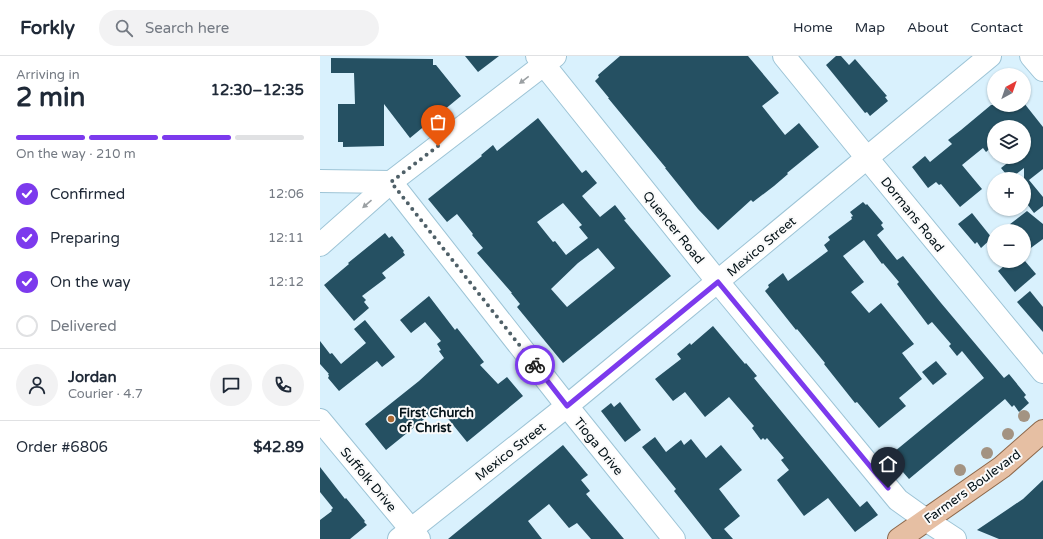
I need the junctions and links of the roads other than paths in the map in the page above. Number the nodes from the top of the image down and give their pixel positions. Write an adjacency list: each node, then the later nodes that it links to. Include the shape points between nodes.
1 (784, 56): 6 (street, Dormans Road)
2 (990, 56): 6 (street, Mexico Street)
3 (1031, 56): 5 (street)
4 (546, 59): 8 (street, one-way to 8); 10 (street, Quencer Road)
5 (1043, 70)
6 (867, 158): 10 (street, Mexico Street); 11 (street, Dormans Road)
7 (320, 181): 8 (street)
8 (391, 182): 9 (street, one-way to 9); 12 (street, Tioga Drive)
9 (320, 245)
10 (718, 282): 12 (street, Mexico Street); 15 (street, Quencer Road, via 898,500)
11 (1043, 372)
12 (567, 406): 16 (street, Mexico Street); 17 (street, Tioga Drive)
13 (320, 420): 16 (street, Suffolk Drive)
14 (1043, 431): 15 (main road, Farmers Boulevard, via 1002,467)
15 (926, 520): 18 (main road, Farmers Boulevard); 19 (street, Quencer Road)
16 (409, 536)
17 (674, 539)
18 (898, 539)
19 (955, 539)

